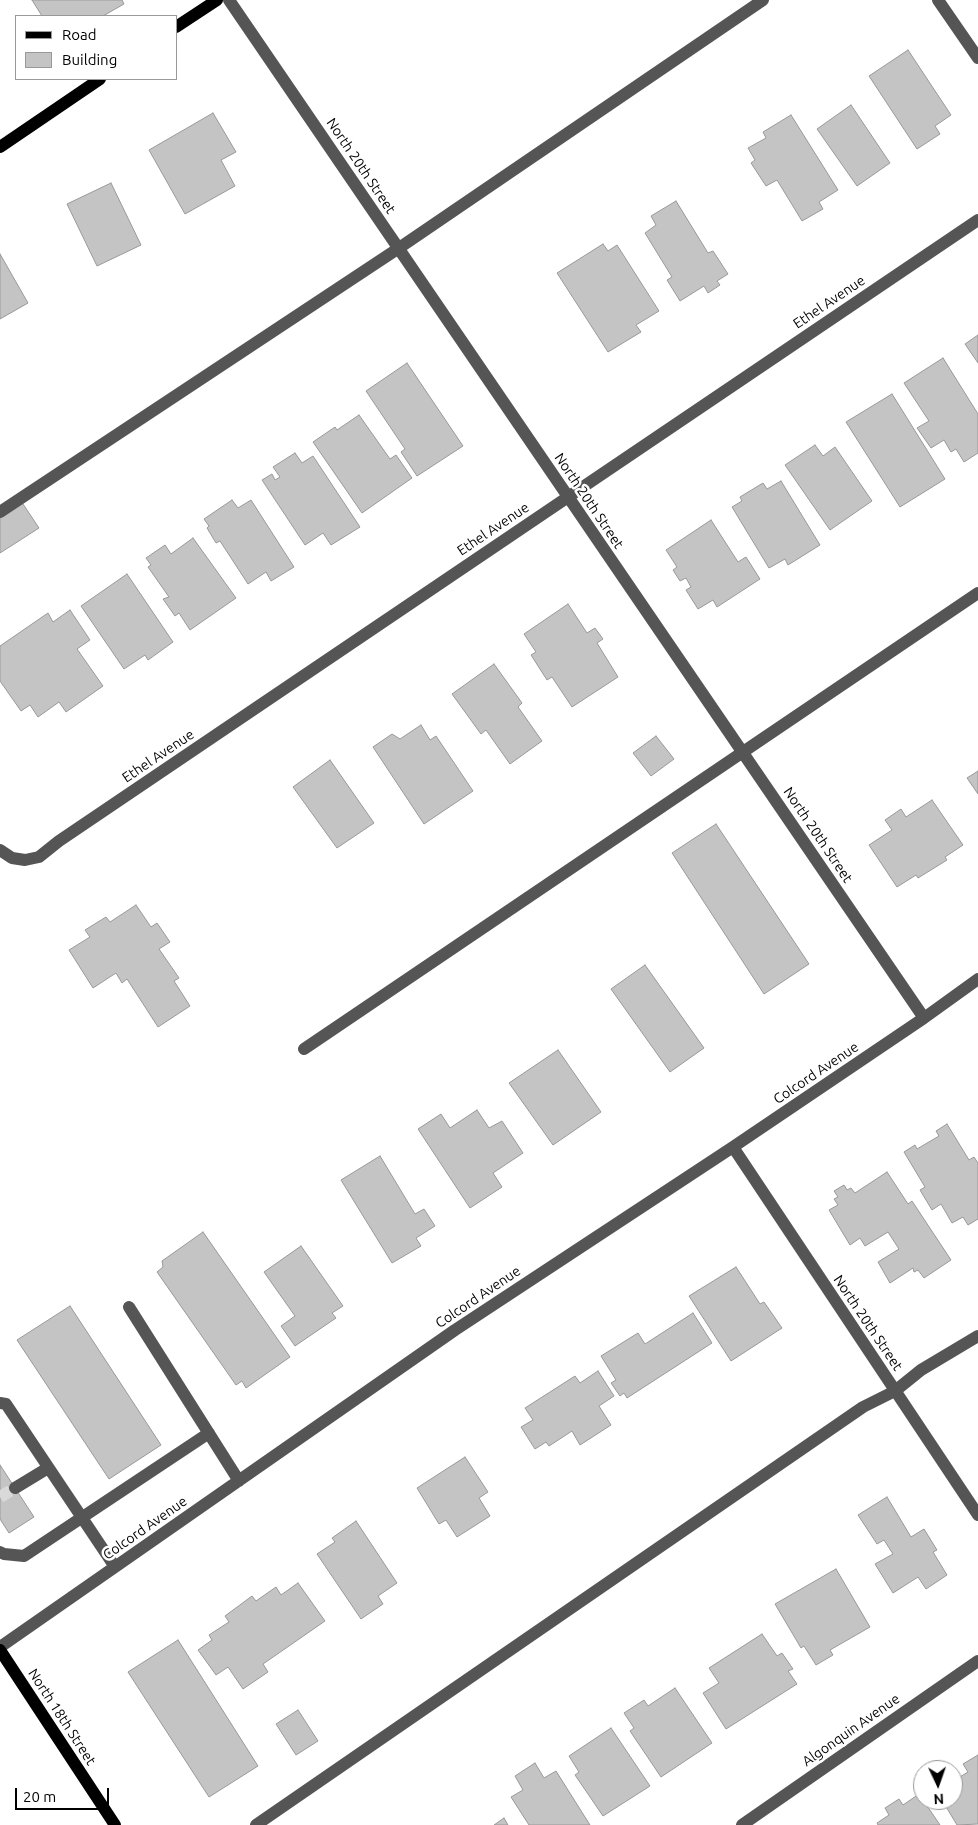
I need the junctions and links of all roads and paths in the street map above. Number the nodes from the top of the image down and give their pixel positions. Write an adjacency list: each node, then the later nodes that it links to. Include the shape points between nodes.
1 (217, 0): 5 (main road)
2 (230, 0): 10 (street, North 20th Street)
3 (763, 0): 10 (street)
4 (938, 0): 6 (street)
5 (178, 26)
6 (978, 58)
7 (99, 80): 8 (main road)
8 (0, 147)
9 (978, 220): 11 (street, Ethel Avenue)
10 (399, 248): 11 (street, North 20th Street); 12 (street)
11 (568, 496): 14 (street, North 20th Street); 15 (street, Ethel Avenue, via 39,857 12,858)
12 (0, 512)
13 (978, 594): 14 (street)
14 (743, 752): 17 (street, North 20th Street); 18 (street)
15 (0, 850)
16 (978, 980): 17 (street, Colcord Avenue)
17 (924, 1018): 19 (street, Colcord Avenue)
18 (304, 1049)
19 (733, 1147): 22 (street, North 20th Street); 26 (street, Colcord Avenue, via 455,1330)
20 (128, 1307): 24 (street)
21 (978, 1336): 22 (street, via 921,1370)
22 (895, 1390): 28 (street, North 20th Street); 35 (street, via 863,1407)
23 (0, 1403): 25 (street, via 6,1404)
24 (209, 1433): 26 (street); 29 (street)
25 (48, 1468): 27 (street); 29 (street)
26 (239, 1481): 31 (street, Colcord Avenue)
27 (15, 1488)
28 (978, 1514)
29 (81, 1517): 30 (street, via 24,1556); 31 (street)
30 (0, 1552)
31 (114, 1567): 32 (street, Colcord Avenue)
32 (0, 1649): 34 (main road, North 18th Street)
33 (978, 1661): 36 (street, Algonquin Avenue)
34 (115, 1825)
35 (256, 1825)
36 (742, 1825)

